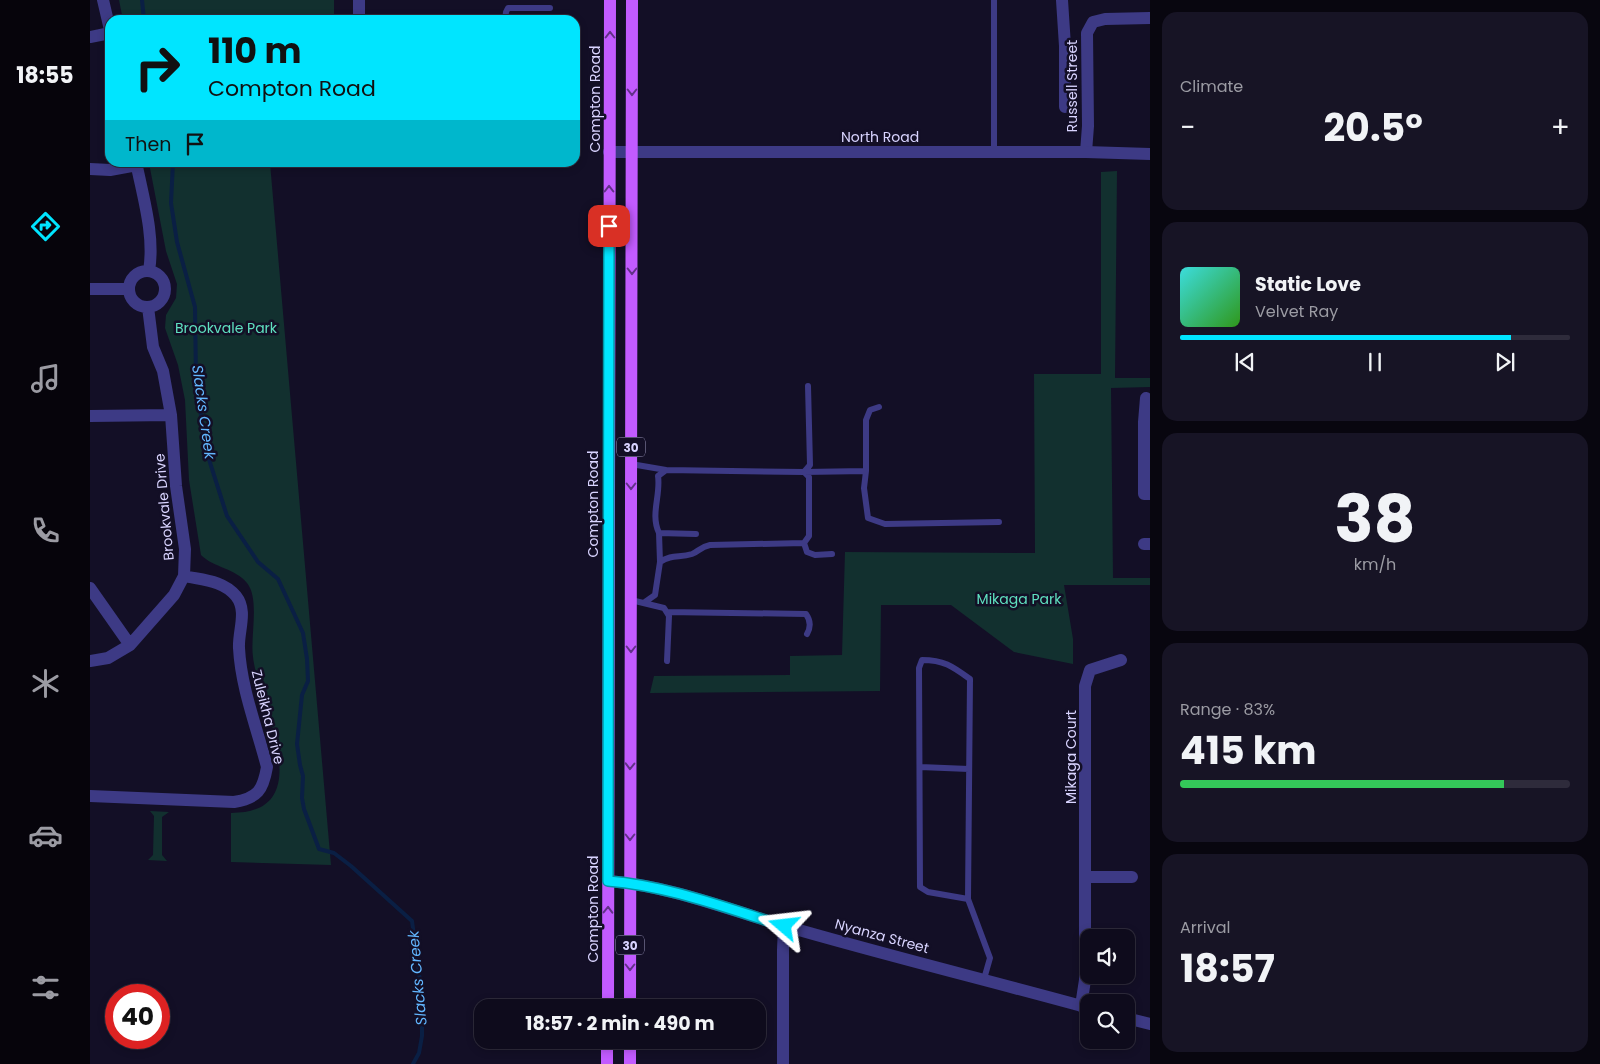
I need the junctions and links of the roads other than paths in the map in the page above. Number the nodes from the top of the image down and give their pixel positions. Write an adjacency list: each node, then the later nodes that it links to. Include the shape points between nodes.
1 (104, 0): 8 (street)
2 (359, 0): 9 (street)
3 (610, 0): 15 (main road, Compton Road / 30, one-way to 3)
4 (632, 0): 16 (main road, 30, one-way to 16)
5 (994, 0): 17 (lane)
6 (1062, 0): 14 (street)
7 (550, 8): 10 (lane, via 508,8)
8 (107, 15)
9 (359, 15)
10 (506, 15)
11 (1150, 18): 18 (street, Russell Street, via 1093,22 1088,33)
12 (105, 32): 13 (street)
13 (90, 37)
14 (1065, 106)
15 (609, 152): 16 (street, North Road); 59 (main road, Compton Road / 30, one-way to 15)
16 (632, 152): 17 (street, North Road); 33 (main road, 30, one-way to 33)
17 (994, 152): 18 (street, North Road)
18 (1086, 152): 19 (street, North Road)
19 (1150, 154)
20 (124, 167): 22 (street)
21 (138, 167): 23 (street, via 148,226)
22 (90, 169)
23 (149, 271): 25 (street, via 137,273); 26 (street, via 160,276 165,292 159,302)
24 (90, 289): 25 (street)
25 (128, 289): 26 (street, via 132,301)
26 (148, 307): 31 (street, Brookvale Drive, via 153,347 163,371)
27 (808, 386): 36 (lane, via 810,465)
28 (1146, 398): 32 (street)
29 (879, 407): 35 (lane, via 870,410 866,420)
30 (90, 416): 31 (street)
31 (171, 416): 44 (street, Brookvale Drive, via 185,549)
32 (1147, 422): 37 (street, via 1144,494)
33 (631, 464): 34 (lane); 46 (main road, 30, one-way to 46)
34 (666, 470): 36 (lane); 39 (lane, via 658,476 660,487 654,513)
35 (866, 471): 36 (lane); 38 (lane, via 864,488 868,518 885,524)
36 (804, 472): 41 (lane, via 809,477 809,536)
37 (1150, 494)
38 (999, 522)
39 (659, 533): 40 (lane); 43 (lane)
40 (696, 534)
41 (804, 543): 42 (lane, via 807,552); 43 (lane, via 710,545 700,547 693,554 668,556)
42 (832, 554)
43 (660, 562): 47 (lane, via 655,595)
44 (184, 576): 50 (street, Brookvale Drive, via 174,595); 56 (street, Zuleikha Drive, via 223,584 237,597 242,613 240,667 268,767 265,781 258,794 234,802)
45 (90, 588): 50 (street)
46 (631, 600): 47 (lane); 60 (main road, 30, one-way to 60)
47 (645, 602): 48 (lane)
48 (667, 612): 49 (lane, via 806,614 810,619); 53 (lane)
49 (807, 634)
50 (130, 644): 52 (street, Brookvale Drive, via 108,658)
51 (1121, 660): 57 (street, Mikaga Court, via 1090,670 1085,686)
52 (90, 661)
53 (667, 661)
54 (920, 767): 55 (lane); 55 (lane, via 919,668 922,660 938,660 970,678); 61 (lane, via 920,887 928,892)
55 (969, 769): 61 (lane)
56 (90, 796)
57 (1086, 877): 58 (street); 64 (street, Mikaga Court)
58 (1132, 877)
59 (608, 881): 60 (street, Nyanza Street); 65 (main road, Compton Road / 30, one-way to 59)
60 (630, 883): 62 (street, Nyanza Street, via 674,892); 66 (main road, 30, one-way to 66)
61 (968, 899): 63 (lane, via 990,958)
62 (784, 926): 63 (street, Nyanza Street); 74 (street)
63 (984, 979): 67 (street, Nyanza Street)
64 (1085, 994)
65 (608, 999)
66 (630, 999)
67 (1080, 1006)
68 (1135, 1020): 69 (street)
69 (1150, 1024)
70 (607, 1049): 72 (main road)
71 (630, 1049): 73 (main road)
72 (607, 1064)
73 (630, 1064)
74 (785, 1064)

